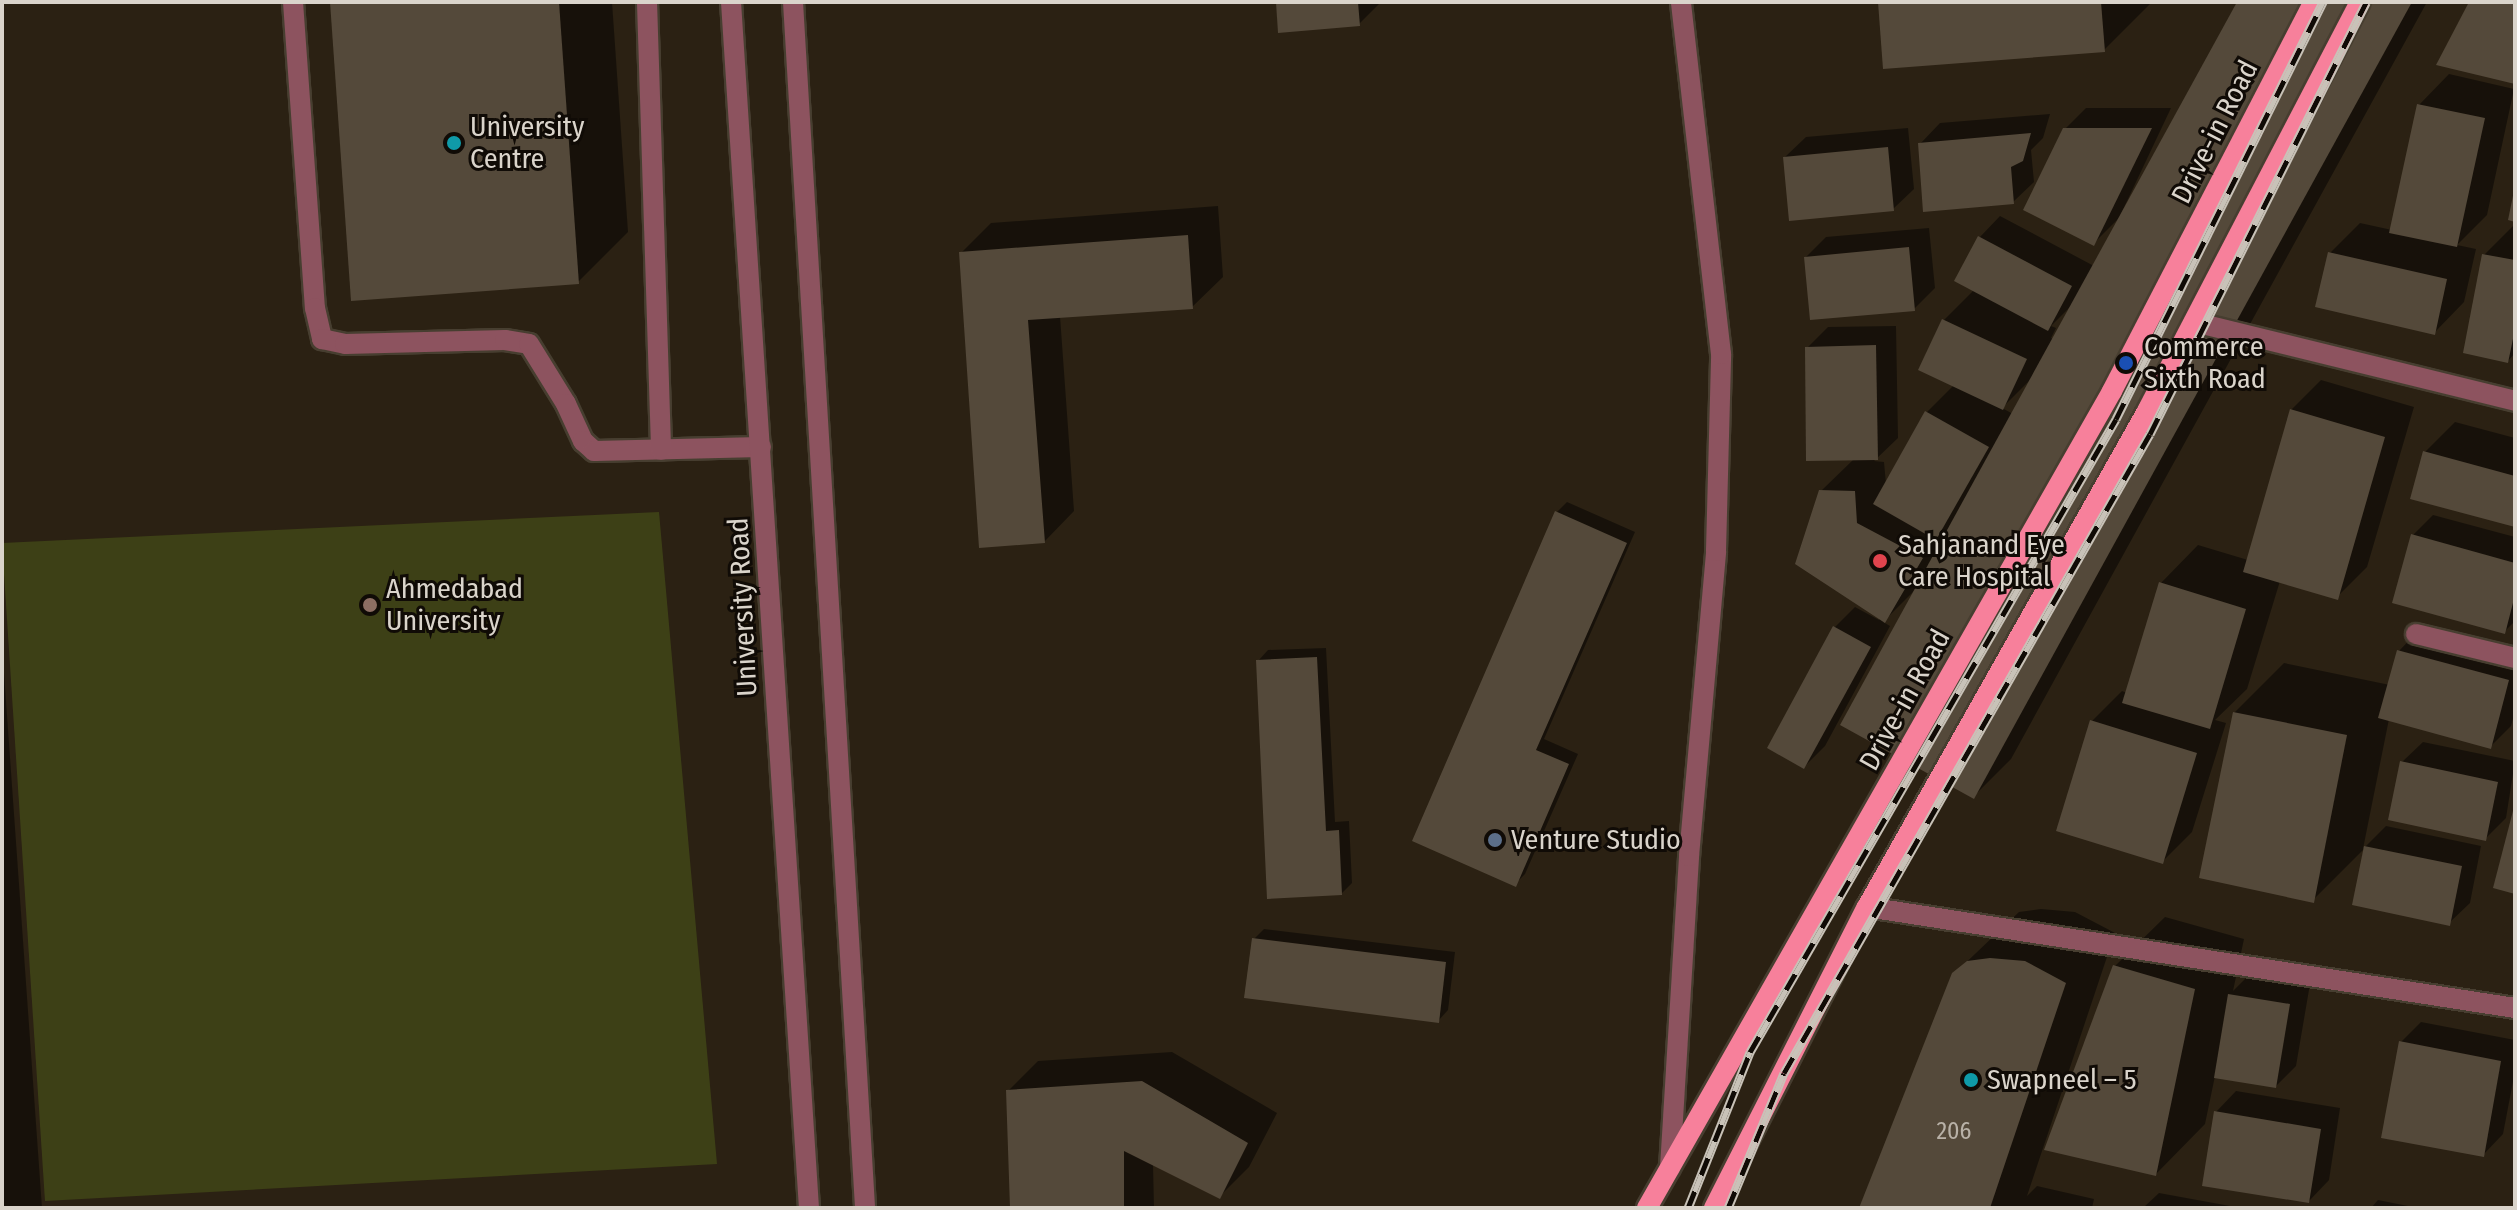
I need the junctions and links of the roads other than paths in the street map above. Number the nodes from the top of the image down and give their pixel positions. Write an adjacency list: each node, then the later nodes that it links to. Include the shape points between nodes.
1 (293, 2): 11 (street, via 315,308 322,339 345,344 529,344 583,441 594,451)
2 (647, 2): 11 (street)
3 (731, 2): 10 (street, University Road)
4 (793, 2): 18 (street)
5 (1681, 2): 16 (street, via 1721,354 1716,551 1689,856)
6 (2314, 2): 16 (main road, Drive-in Road, via 2112,391)
7 (2360, 2): 8 (main road)
8 (2194, 322): 9 (street); 14 (main road)
9 (2515, 401)
10 (761, 447): 11 (street); 17 (street, University Road)
11 (661, 450)
12 (2416, 634): 13 (street)
13 (2515, 658)
14 (1867, 907): 15 (street); 20 (main road)
15 (2515, 1008)
16 (1670, 1168): 19 (main road, Drive-in Road)
17 (809, 1208)
18 (865, 1208)
19 (1647, 1208)
20 (1714, 1208)

